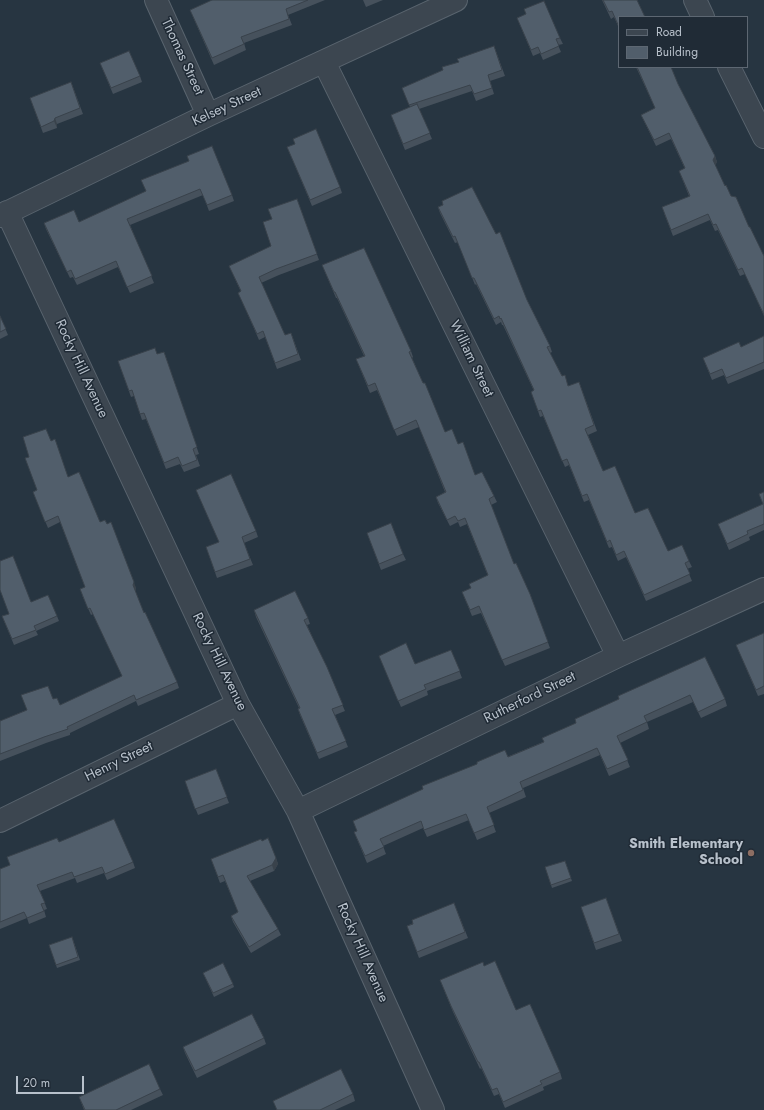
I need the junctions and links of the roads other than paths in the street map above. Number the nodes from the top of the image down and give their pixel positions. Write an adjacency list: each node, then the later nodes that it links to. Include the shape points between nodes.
1 (156, 0): 8 (street, Thomas Street)
2 (456, 0): 4 (street, Kelsey Street)
3 (695, 0): 5 (street)
4 (430, 5): 6 (street, Kelsey Street)
5 (703, 16)
6 (324, 62): 8 (street, Kelsey Street); 12 (street, William Street)
7 (730, 68): 9 (street)
8 (208, 115): 10 (street, Kelsey Street)
9 (764, 137)
10 (4, 214): 13 (street, Rocky Hill Avenue)
11 (764, 589): 12 (street, Rutherford Street)
12 (618, 656): 14 (street, Rutherford Street)
13 (238, 704): 14 (street, Rocky Hill Avenue); 15 (street, Henry Street)
14 (298, 811): 16 (street, Rocky Hill Avenue)
15 (0, 821)
16 (433, 1110)

